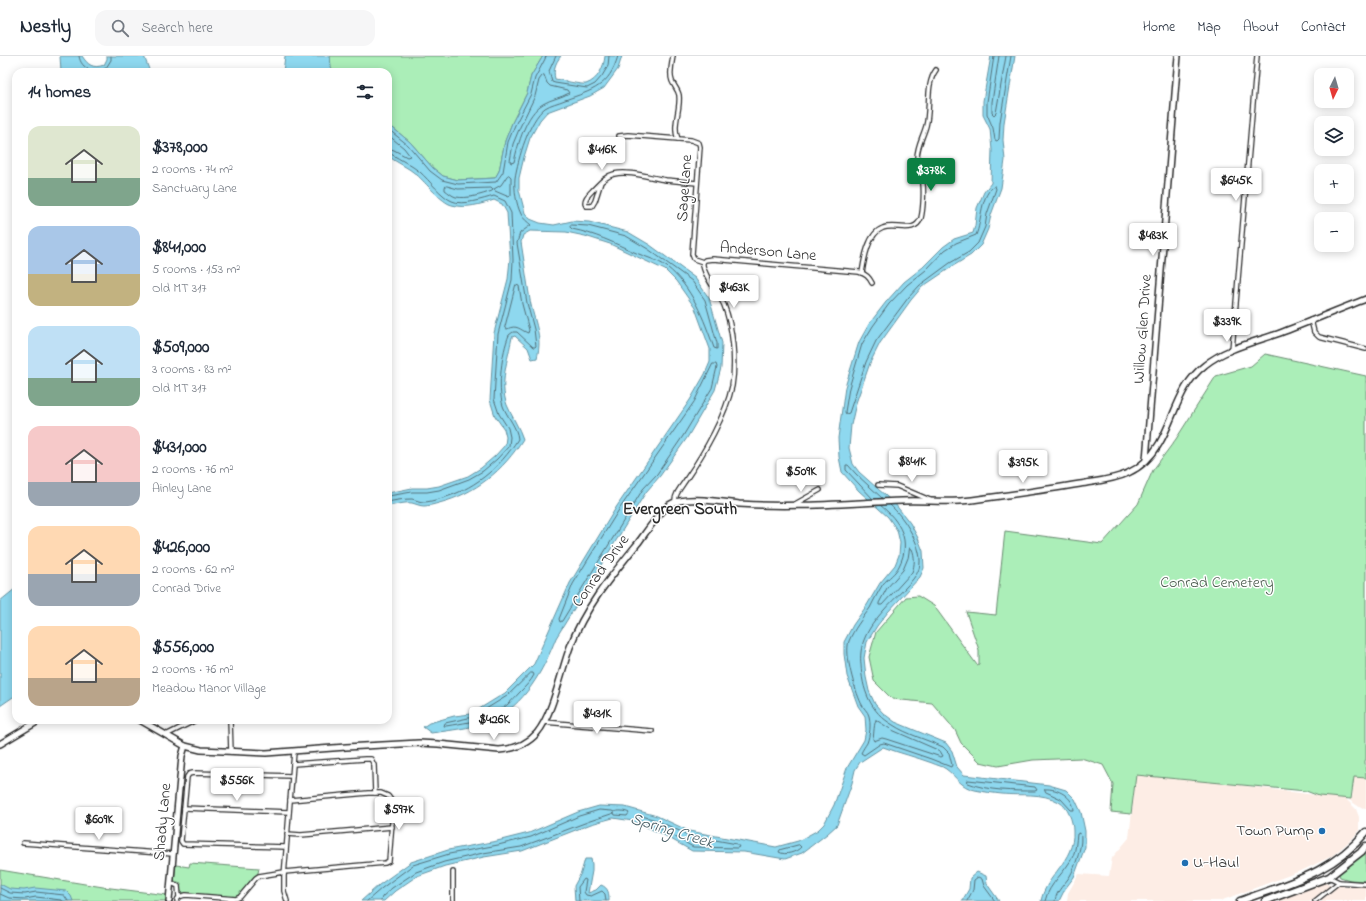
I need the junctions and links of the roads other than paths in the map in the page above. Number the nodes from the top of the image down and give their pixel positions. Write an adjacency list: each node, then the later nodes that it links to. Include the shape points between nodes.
1 (673, 56): 6 (street, via 672,80 679,96 676,129)
2 (1178, 56): 16 (main road, Willow Glen Drive)
3 (1257, 56): 14 (street)
4 (936, 70): 10 (street, via 931,78 926,126 917,158 923,184 921,216 917,225 912,227 883,228 876,232 865,253)
5 (619, 136): 6 (street, Sage Lane)
6 (678, 139): 8 (street, Sage Lane, via 699,143)
7 (601, 182): 7 (street, via 585,200 586,206 592,206); 8 (street, via 614,174 624,173)
8 (697, 183): 9 (street, Sage Lane, via 692,254 694,259)
9 (703, 262): 10 (street, Anderson Lane, via 713,259); 20 (street, Anderson Lane, via 703,269 721,299 730,324 733,379 729,398 719,422 693,470 675,496)
10 (862, 273): 11 (street, via 869,277)
11 (872, 283)
12 (1366, 299): 13 (main road)
13 (1311, 320): 14 (main road); 15 (street, via 1312,330 1319,336)
14 (1232, 350): 16 (main road, via 1214,358 1192,377 1160,442)
15 (1366, 350)
16 (1146, 460): 19 (main road, via 1129,473 1110,479 973,500)
17 (878, 485): 19 (street, via 897,486 934,501)
18 (820, 490): 21 (street, via 799,503)
19 (943, 501): 21 (main road)
20 (675, 502): 21 (main road, via 690,500); 22 (main road, Conrad Drive, via 668,506 650,527 588,610 569,648)
21 (786, 506)
22 (544, 722): 27 (street); 32 (main road, Conrad Drive, via 536,734 526,742 506,749 419,743)
23 (33, 724): 29 (main road)
24 (146, 724): 28 (main road, Conrad Drive)
25 (188, 724): 28 (street)
26 (230, 724): 31 (street)
27 (652, 731)
28 (166, 736): 30 (main road, Conrad Drive)
29 (0, 744)
30 (185, 746): 31 (main road, Conrad Drive, via 200,750); 45 (main road, Shady Lane)
31 (231, 752): 32 (main road, Conrad Drive)
32 (294, 752): 33 (street)
33 (293, 764): 34 (street); 35 (street, via 371,759 374,766)
34 (292, 776): 36 (street); 37 (street, via 189,774)
35 (375, 793): 36 (street); 39 (street, via 385,794 391,800)
36 (290, 800): 38 (street)
37 (184, 808): 38 (street); 44 (street, via 181,841 183,844)
38 (289, 812): 41 (street)
39 (392, 827): 41 (street); 46 (street, via 388,862)
40 (1366, 832): 56 (highway, via 1346,853 1325,868)
41 (287, 834): 44 (street)
42 (23, 843): 45 (street)
43 (1366, 846): 48 (highway)
44 (286, 847): 46 (street)
45 (173, 854): 50 (main road, Shady Lane)
46 (284, 872): 52 (street, via 256,878 236,899 186,895); 54 (street, via 284,892)
47 (453, 872): 55 (street)
48 (1329, 877): 49 (street); 57 (highway)
49 (1339, 882): 51 (street); 58 (street)
50 (171, 883): 52 (street, via 178,886); 53 (main road, Shady Lane)
51 (1366, 884)
52 (178, 899)
53 (169, 901)
54 (287, 901)
55 (453, 901)
56 (1240, 901)
57 (1265, 901)
58 (1315, 901)

